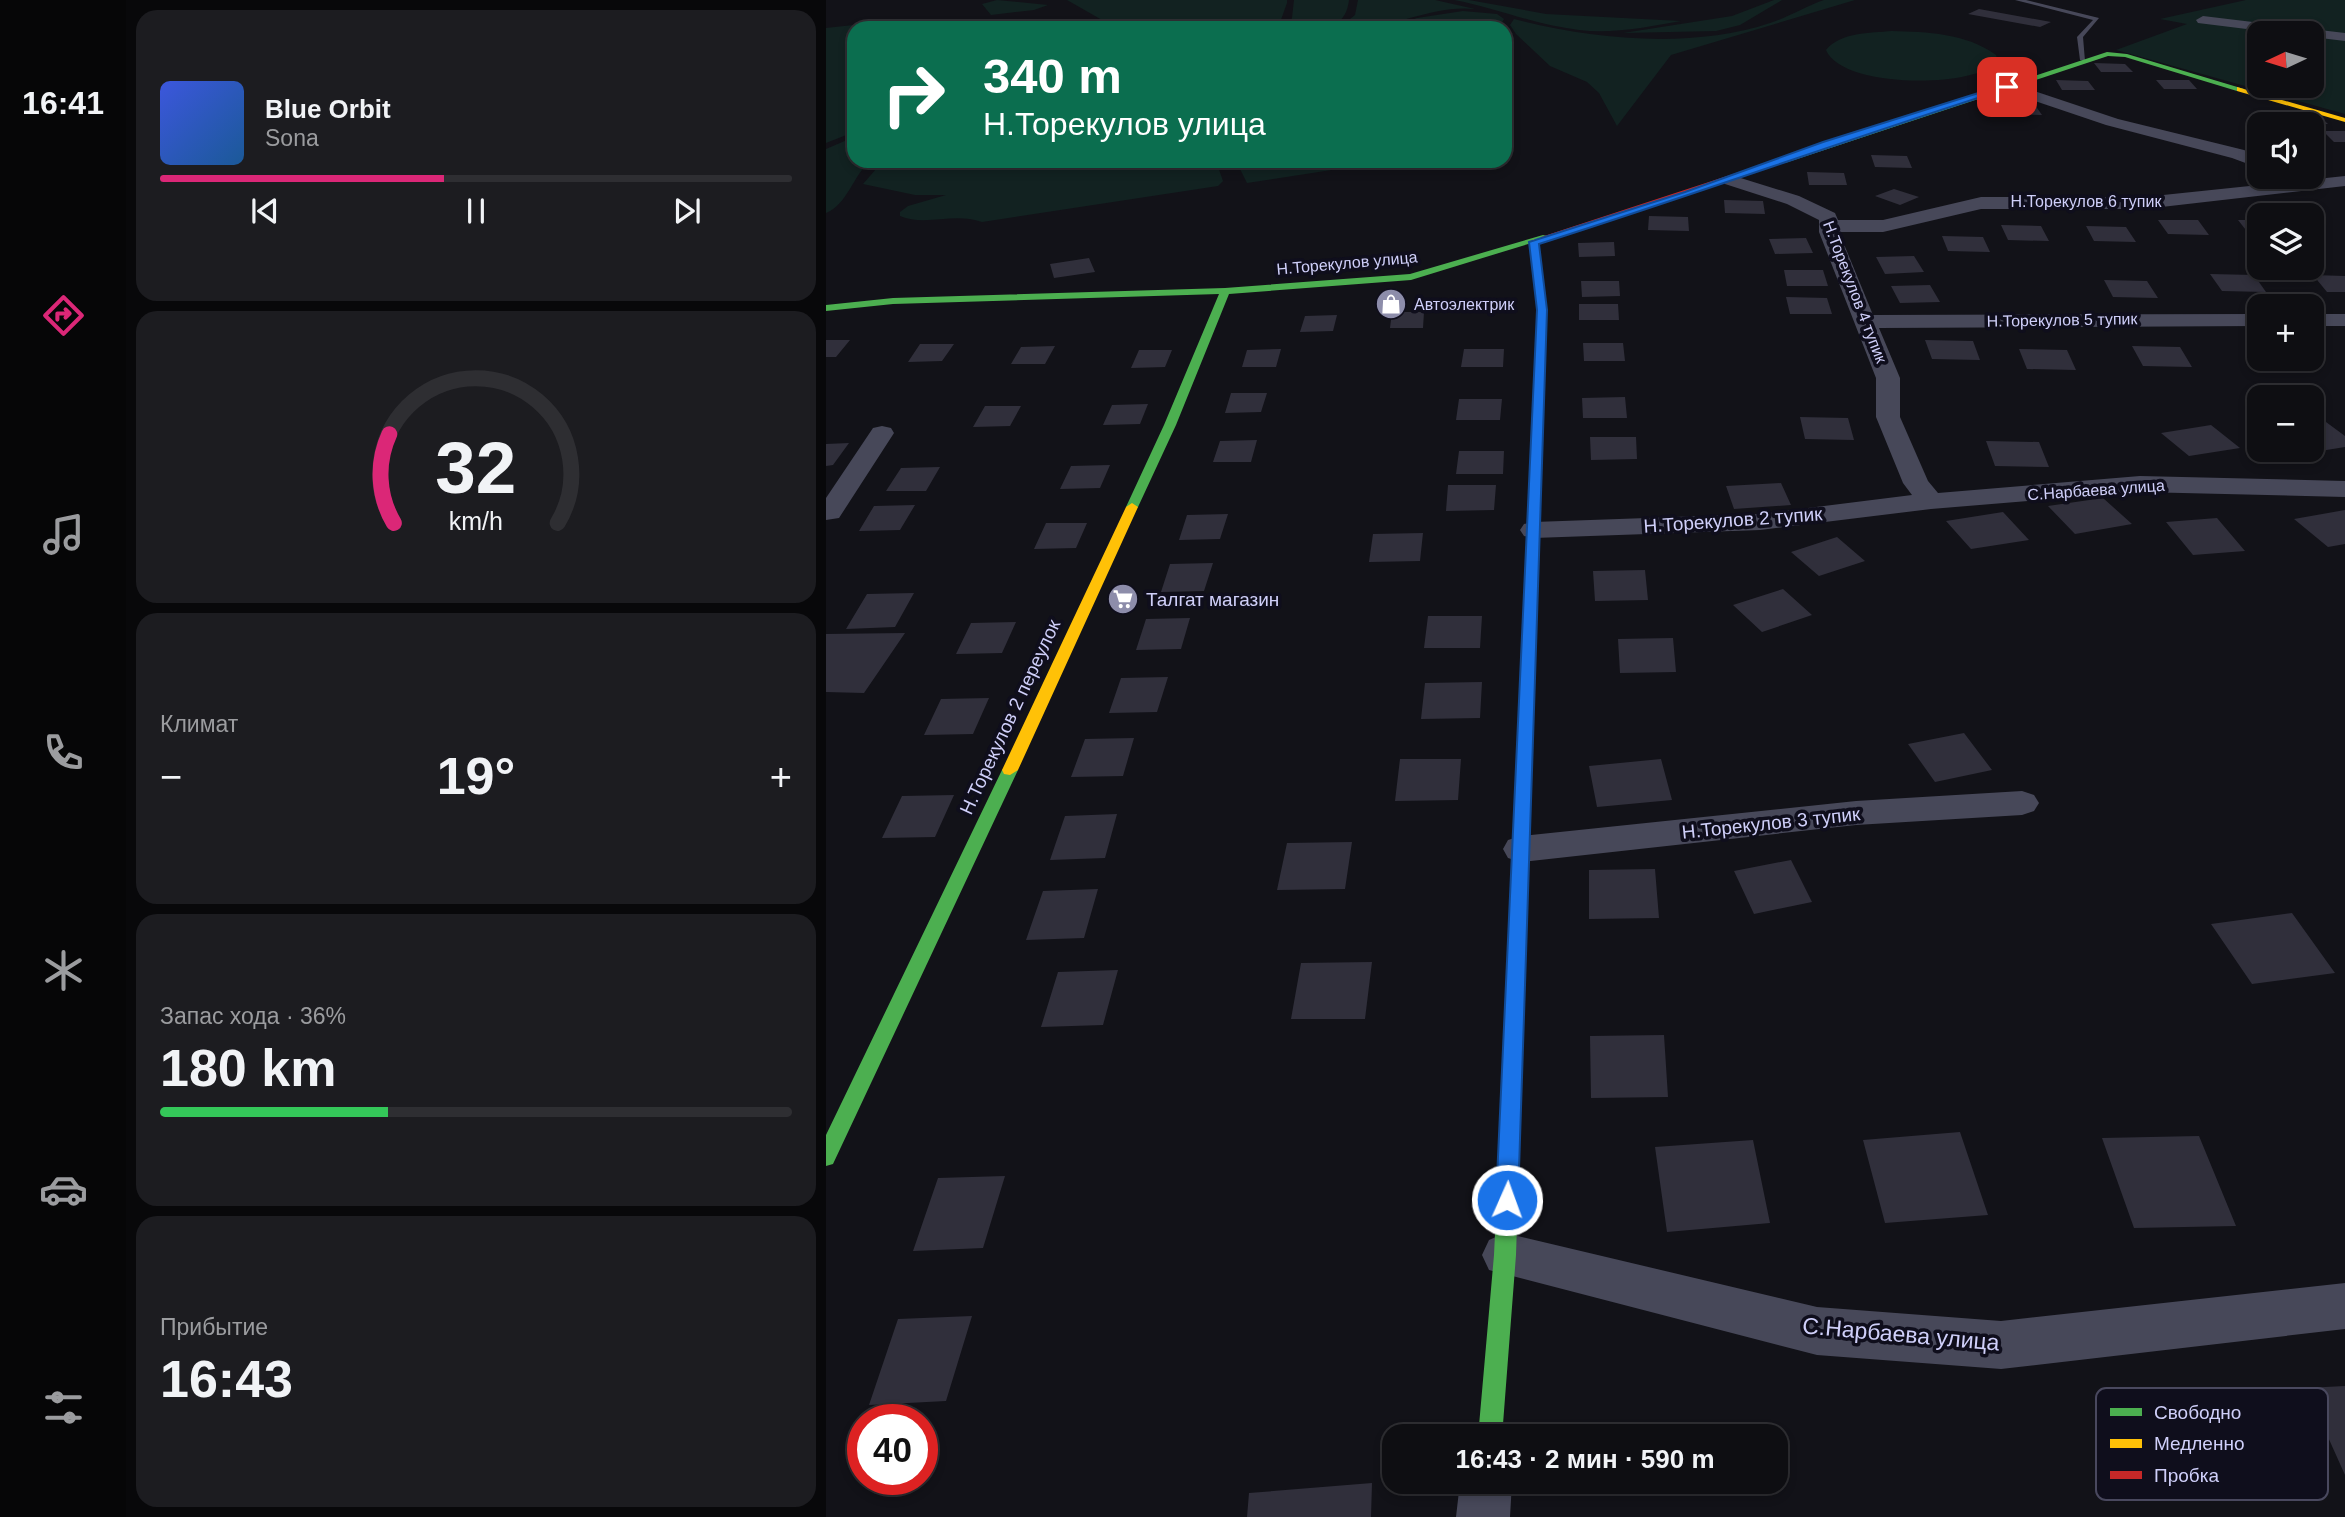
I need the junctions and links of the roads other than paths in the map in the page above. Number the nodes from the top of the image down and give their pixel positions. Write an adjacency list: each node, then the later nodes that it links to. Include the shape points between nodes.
1 (2018, 0): 4 (lane, via 2096,19 2080,37)
2 (2203, 20): 3 (street)
3 (2345, 37)
4 (2083, 60): 5 (street, Н.Торекулов улица); 6 (street, Н.Торекулов улица, via 2116,53)
5 (2007, 87): 7 (street, via 2112,122); 8 (street, Н.Торекулов улица)
6 (2345, 120)
7 (2247, 158)
8 (1731, 180): 12 (street, Н.Торекулов 4 тупик, via 1817,211 1828,217); 13 (street, Н.Торекулов улица)
9 (2324, 181): 10 (street, Н.Торекулов 6 тупик)
10 (2345, 181)
11 (2247, 189): 12 (street, Н.Торекулов 6 тупик, via 2144,203 1981,203 1883,226)
12 (1829, 226): 19 (street, Н.Торекулов 4 тупик)
13 (1534, 242): 14 (street, Н.Торекулов улица, via 1411,277); 24 (street, via 1542,310)
14 (1225, 291): 15 (street, Н.Торекулов улица, via 893,301); 27 (street, Н.Торекулов 2 переулок, via 1170,425)
15 (826, 308)
16 (2247, 320): 19 (street, Н.Торекулов 5 тупик)
17 (2324, 320): 18 (street)
18 (2345, 320)
19 (1865, 322): 22 (street, Н.Торекулов 4 тупик, via 1888,378 1888,417 1916,483)
20 (882, 433): 23 (street)
21 (2345, 489): 22 (street, С.Нарбаева улица, via 2140,484)
22 (1931, 501): 24 (street, Н.Торекулов 2 тупик, via 1760,522)
23 (826, 512)
24 (1534, 530): 26 (street)
25 (2022, 803): 26 (street, Н.Торекулов 3 тупик, via 1856,813)
26 (1521, 849): 28 (street)
27 (826, 1157)
28 (1505, 1255): 29 (street, С.Нарбаева улица, via 1817,1331 2001,1345); 30 (street)
29 (2345, 1306)
30 (1491, 1424)
31 (1485, 1494): 32 (street)
32 (1483, 1517)

